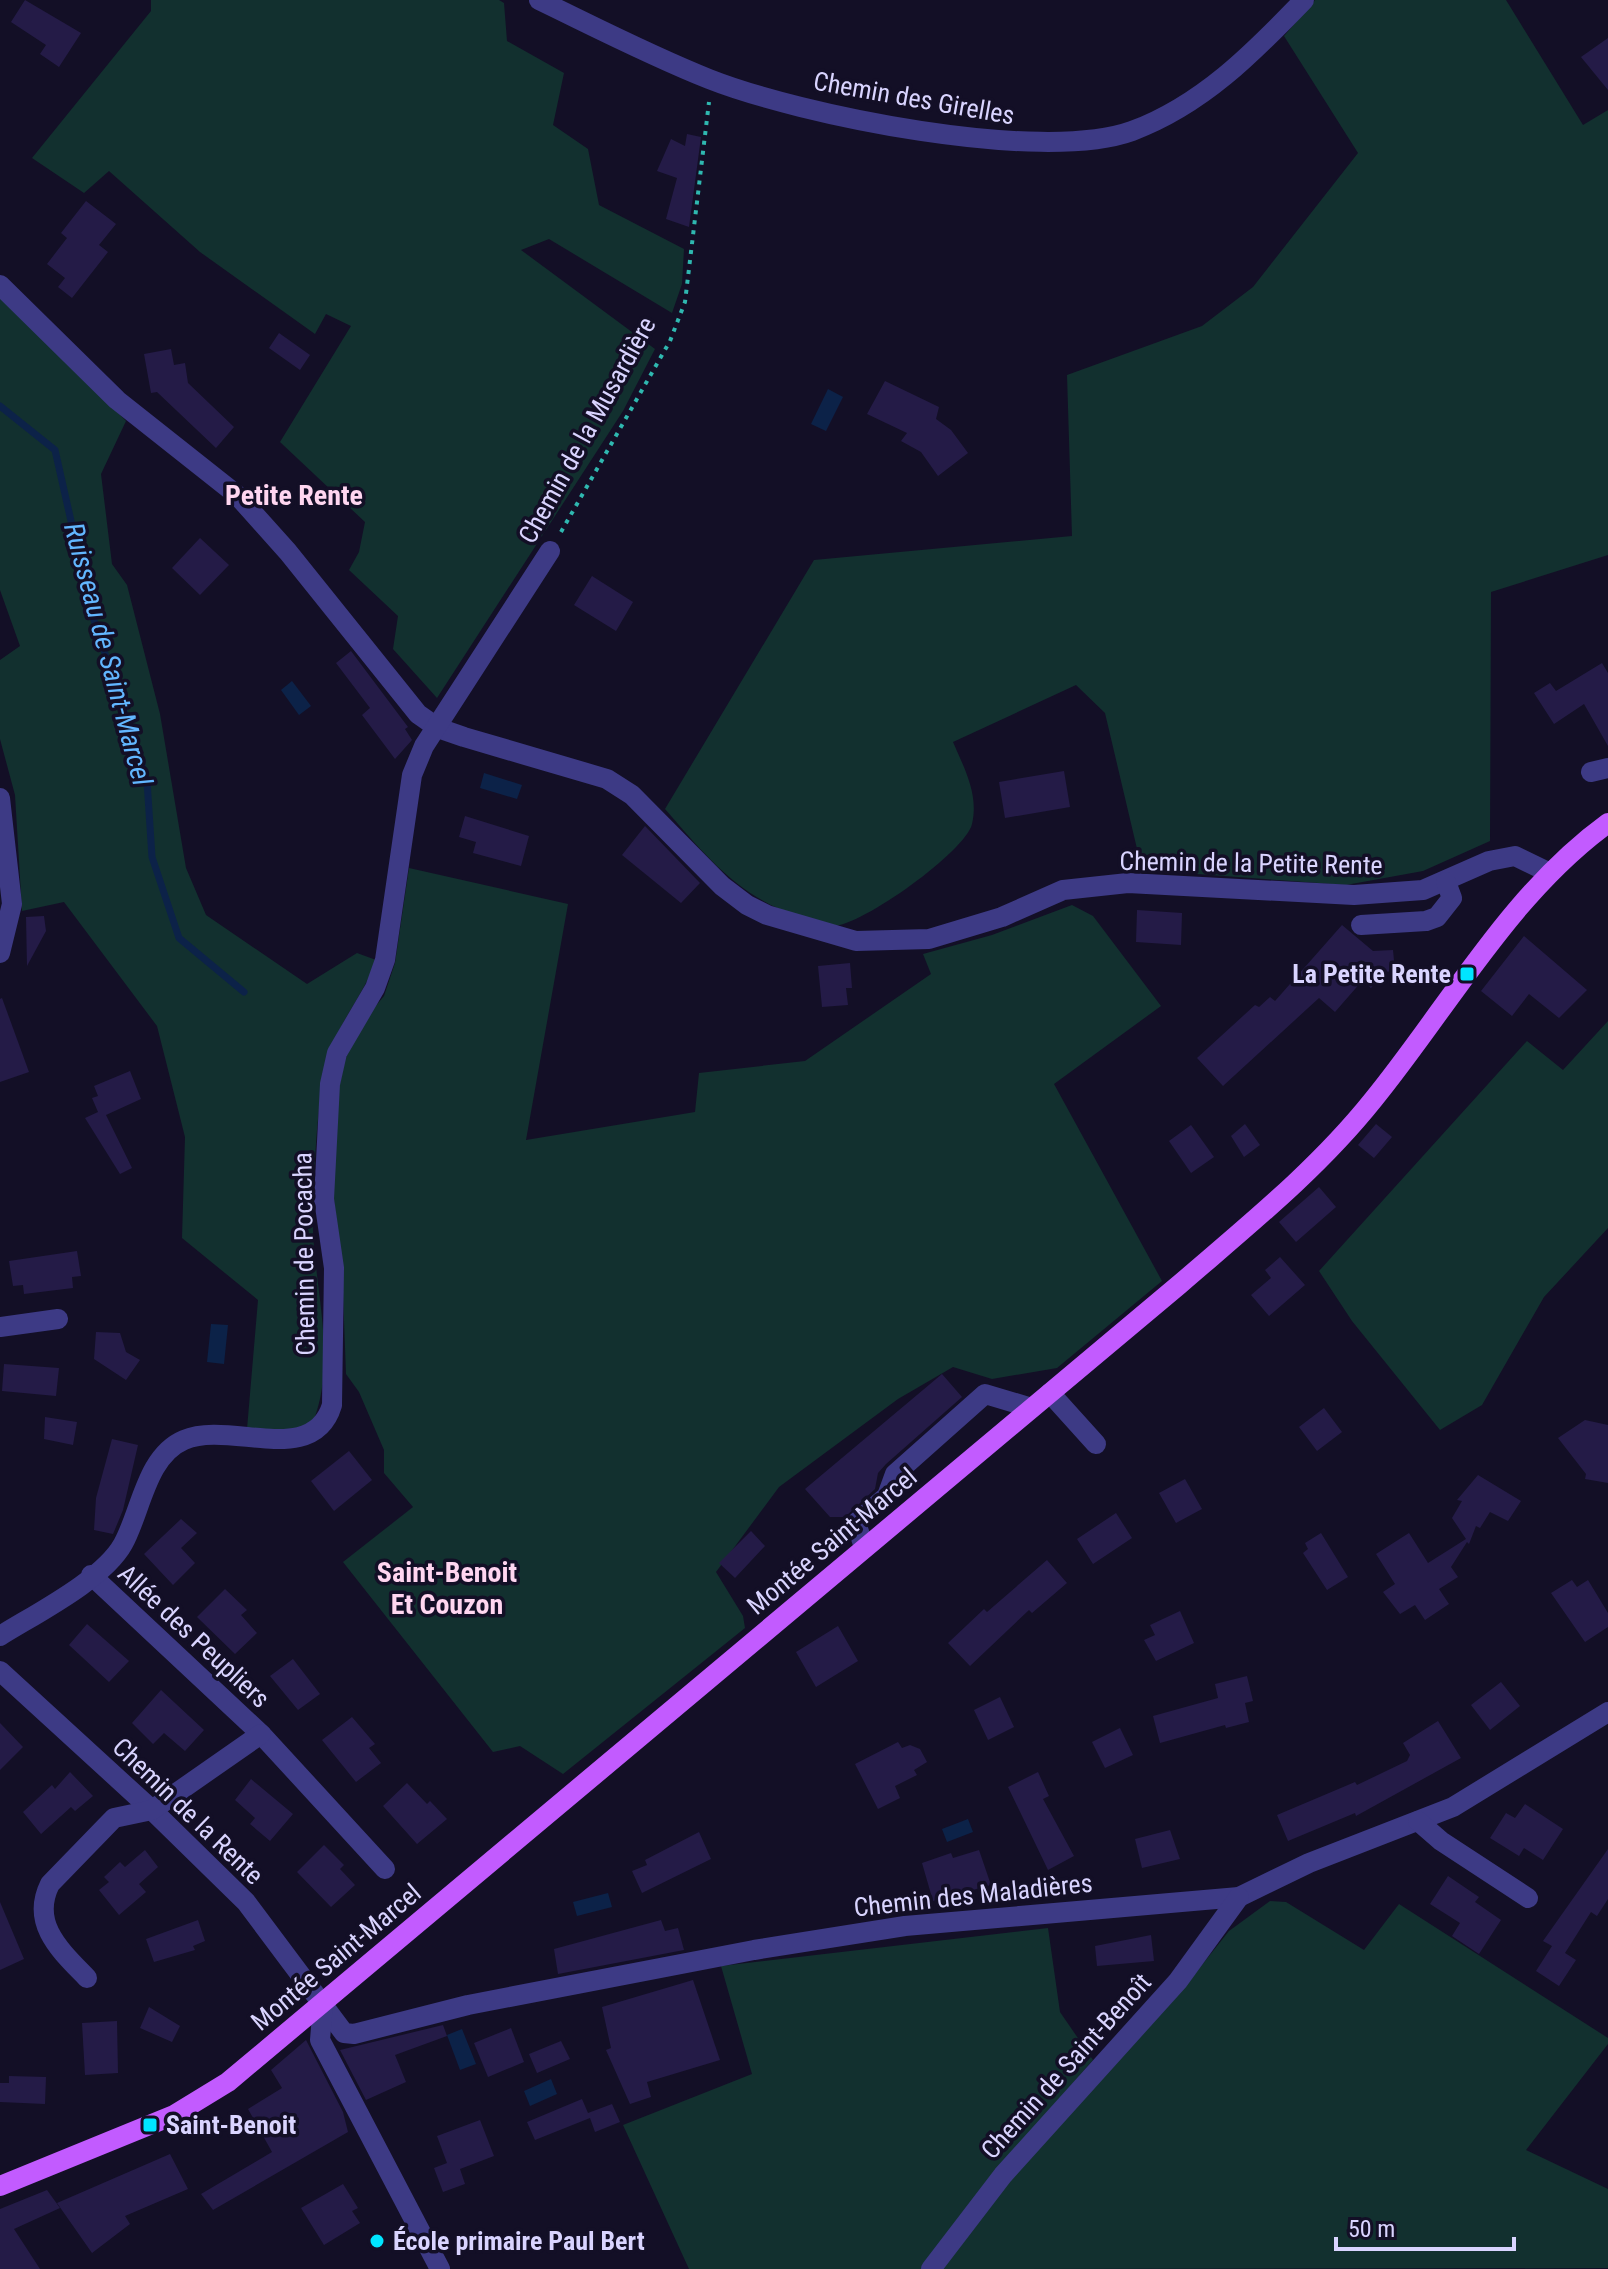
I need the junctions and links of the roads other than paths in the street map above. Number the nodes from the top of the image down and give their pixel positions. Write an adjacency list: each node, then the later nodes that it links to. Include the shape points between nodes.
1 (539, 0): 2 (street, Chemin des Girelles, via 712,80 796,104 928,131 1028,143 1084,142 1129,132 1196,99)
2 (1304, 0)
3 (0, 285): 5 (street, Chemin de la Petite Rente, via 117,400 237,495 418,714)
4 (550, 551): 5 (street, Chemin de la Musardière)
5 (438, 728): 9 (street, Chemin de la Petite Rente, via 607,779 632,795 747,905 856,941 929,939 1002,917 1063,890 1128,883 1354,895 1423,890); 18 (street, Chemin de Pocacha, via 412,775 385,960 337,1053 330,1084 324,1199 335,1319 328,1419 320,1430 299,1438 183,1440 159,1462 122,1545)
6 (0, 798): 11 (street, via 12,904)
7 (1608, 823): 8 (main road, Montée Saint-Marcel)
8 (1550, 873): 9 (street, Chemin de la Petite Rente, via 1515,856 1489,861); 14 (main road, Montée Saint-Marcel, via 1373,1100 1306,1174)
9 (1446, 882): 10 (street, via 1452,898 1437,917)
10 (1361, 925)
11 (0, 953)
12 (58, 1319): 13 (street)
13 (0, 1327)
14 (1050, 1393): 15 (main road, Montée Saint-Marcel); 16 (street)
15 (1032, 1408): 17 (main road, Montée Saint-Marcel); 17 (street, via 985,1394 895,1474 887,1496 856,1523)
16 (1096, 1444)
17 (864, 1547): 29 (main road, Montée Saint-Marcel)
18 (91, 1575): 19 (street, Chemin de Pocacha); 22 (street, Allée des Peupliers)
19 (0, 1636)
20 (0, 1671): 23 (street, Chemin de la Rente)
21 (1608, 1712): 24 (street, Chemin des Maladières, via 1453,1807)
22 (261, 1734): 23 (street, Allée des Peupliers); 25 (street, Allée des Peupliers)
23 (152, 1810): 28 (street, via 114,1818 50,1884 44,1898 45,1925 55,1945); 29 (street, Chemin de la Rente, via 246,1902)
24 (1418, 1821): 26 (street, Chemin des Maladières); 27 (street)
25 (385, 1869)
26 (1239, 1897): 29 (street, Chemin des Maladières, via 875,1931 468,2005 354,2034 344,2033); 32 (street, Chemin de Saint-Benoît, via 1178,1981 1003,2175)
27 (1528, 1898)
28 (87, 1978)
29 (323, 2004): 30 (main road, Montée Saint-Marcel, via 228,2082 174,2115); 31 (street, via 320,2040)
30 (0, 2186)
31 (440, 2269)
32 (931, 2269)

